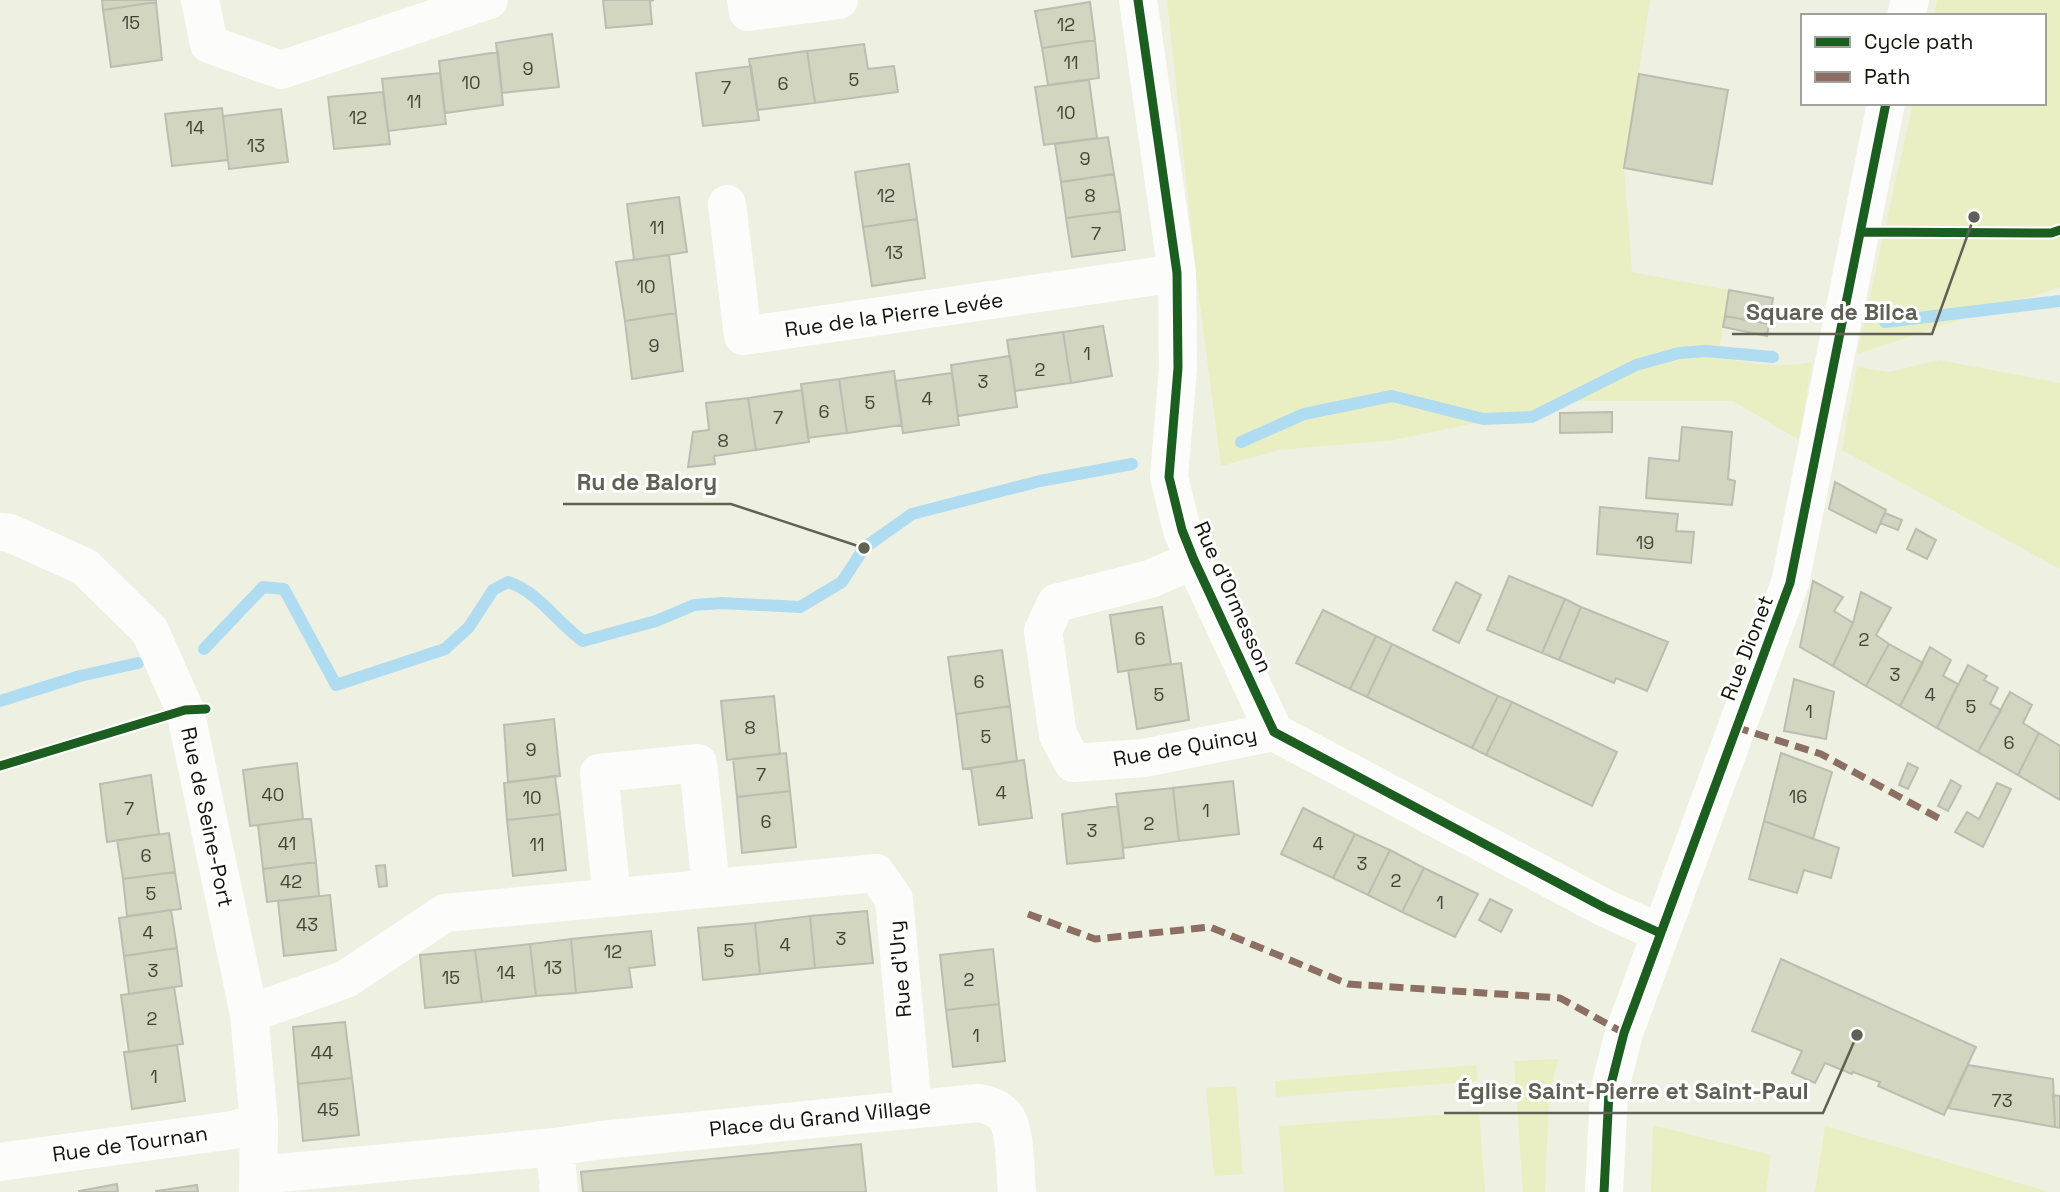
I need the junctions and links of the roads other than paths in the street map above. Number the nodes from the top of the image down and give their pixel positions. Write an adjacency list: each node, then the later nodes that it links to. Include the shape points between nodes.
1 (200, 0): 2 (street, via 209,44 281,71)
2 (489, 0)
3 (746, 0): 4 (street, via 748,12)
4 (839, 0)
5 (1138, 0): 8 (street, Rue d'Ormesson)
6 (1886, 105): 14 (street, Rue Dionet, via 1790,583)
7 (727, 204): 8 (street, Rue de la Pierre Levée, via 743,336)
8 (1177, 273): 10 (street, Rue d'Ormesson, via 1178,368 1169,477)
9 (0, 532): 15 (street, Rue de Seine-Port, via 85,567 150,631 185,709)
10 (1194, 560): 11 (street, Rue d'Ormesson); 11 (street, Rue de Quincy, via 1150,579 1056,603 1043,631 1058,736 1073,763 1144,758)
11 (1274, 732): 14 (street)
12 (711, 888): 13 (street, Rue d'Ury); 13 (street, via 698,762 599,773); 16 (street, Rue d'Ury, via 876,873 894,899)
13 (612, 898): 15 (street, Rue d'Ury, via 445,913 346,979)
14 (1660, 933): 23 (street, Rue Dionet, via 1609,1092)
15 (248, 1014): 17 (street, Rue de Seine-Port)
16 (913, 1110): 18 (street, Place du Grand Village); 22 (street, Place du Grand Village, via 978,1103 993,1106 1010,1129)
17 (259, 1122): 19 (street, Rue de Tournan, via 233,1130); 20 (street, Rue de Seine-Port)
18 (555, 1147): 20 (street, Place du Grand Village); 21 (street)
19 (0, 1162)
20 (258, 1183)
21 (559, 1192)
22 (1017, 1192)
23 (1604, 1192)

